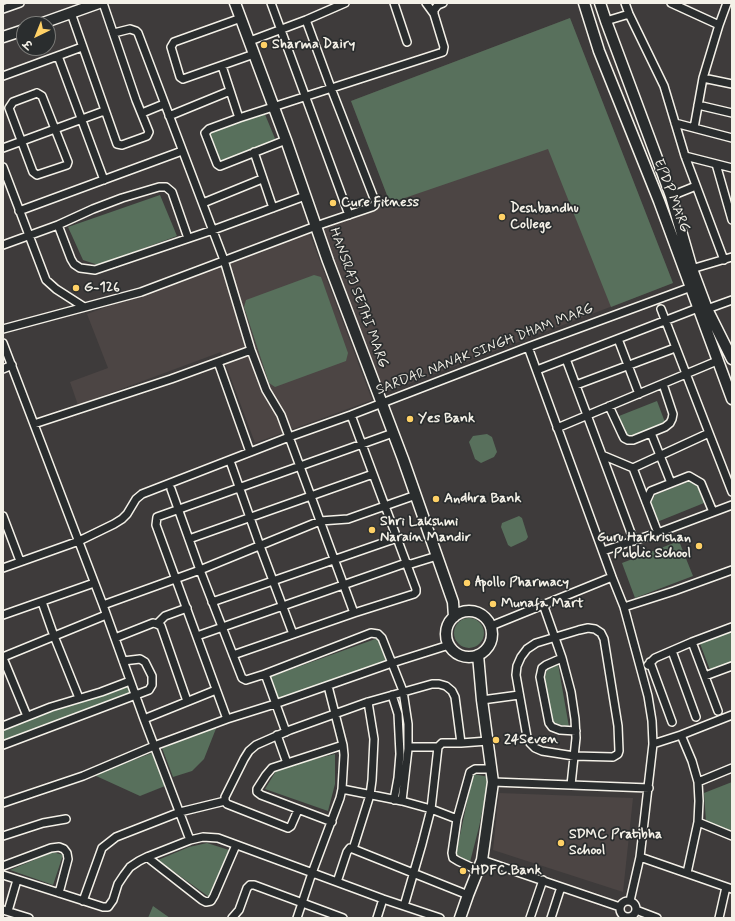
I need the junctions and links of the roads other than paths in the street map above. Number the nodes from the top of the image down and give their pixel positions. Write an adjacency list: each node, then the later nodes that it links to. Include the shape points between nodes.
1 (20, 3): 16 (street)
2 (99, 3): 15 (street)
3 (103, 3): 27 (street)
4 (235, 3): 21 (street, HANSRAJ SETHI MARG)
5 (272, 3): 25 (street)
6 (345, 3): 22 (street)
7 (394, 3): 30 (street)
8 (426, 3): 18 (street)
9 (443, 3): 18 (street, via 435,7)
10 (584, 3): 83 (street, EPDP MARG, via 599,51)
11 (600, 3): 23 (street, EPDP MARG)
12 (625, 3): 19 (street)
13 (671, 3): 24 (street)
14 (727, 3): 24 (street)
15 (84, 6): 17 (street)
16 (3, 9)
17 (70, 13): 20 (street); 31 (street)
18 (434, 14): 38 (street, via 444,44 443,52)
19 (629, 14): 23 (street); 50 (street, via 660,74)
20 (56, 18)
21 (241, 18): 29 (street, HANSRAJ SETHI MARG); 34 (street, via 176,40 172,44 175,62 182,79)
22 (306, 20): 25 (street); 38 (street)
23 (606, 21): 67 (street, EPDP MARG)
24 (719, 26): 36 (street)
25 (282, 30): 29 (street); 40 (street)
26 (16, 33): 28 (street)
27 (114, 34): 41 (street, via 130,29 136,31); 46 (street)
28 (3, 37)
29 (250, 42): 32 (street, HANSRAJ SETHI MARG)
30 (407, 42)
31 (82, 47): 33 (street); 44 (street)
32 (254, 54): 34 (street); 43 (street, HANSRAJ SETHI MARG)
33 (58, 56): 35 (street); 49 (street)
34 (222, 66): 39 (street)
35 (3, 76)
36 (703, 78): 37 (street); 42 (street)
37 (732, 84)
38 (330, 88): 40 (street); 72 (street, via 375,201 372,207)
39 (230, 91): 47 (street); 48 (street)
40 (306, 96): 43 (street); 72 (street)
41 (164, 104): 46 (street); 47 (street)
42 (698, 105): 45 (street); 52 (street)
43 (273, 106): 48 (street); 54 (street, HANSRAJ SETHI MARG)
44 (104, 111): 46 (street, via 120,146 149,135); 49 (street)
45 (732, 112)
46 (142, 113)
47 (169, 116): 57 (street)
48 (239, 118): 58 (street, via 209,129 205,136 218,165)
49 (82, 119): 51 (street); 64 (street)
50 (675, 123): 52 (street); 59 (street)
51 (56, 128): 55 (street); 55 (street, via 68,161 66,165 37,175); 55 (street, via 41,94 37,93 13,102 9,108)
52 (694, 128): 53 (street)
53 (732, 138)
54 (286, 140): 58 (street); 66 (street, HANSRAJ SETHI MARG)
55 (22, 142): 56 (street)
56 (3, 148)
57 (182, 151): 64 (street); 68 (street)
58 (254, 152): 63 (street)
59 (685, 156): 60 (street); 65 (street)
60 (716, 164): 62 (street); 69 (street)
61 (3, 167): 71 (street)
62 (732, 168)
63 (262, 179): 68 (street); 70 (street)
64 (104, 180): 71 (street)
65 (696, 186): 67 (street); 82 (street)
66 (305, 196): 70 (street); 75 (street, HANSRAJ SETHI MARG)
67 (671, 196): 83 (street, EPDP MARG)
68 (202, 203): 76 (street)
69 (730, 204): 73 (street)
70 (273, 208): 76 (street)
71 (19, 211): 77 (street)
72 (349, 215): 75 (street)
73 (732, 220)
74 (58, 226): 77 (street); 78 (street, via 74,264 87,270 96,270); 78 (street, via 122,198 166,187 172,192)
75 (316, 226): 81 (street); 109 (street, HANSRAJ SETHI MARG)
76 (213, 230): 78 (street); 81 (street)
77 (29, 237): 79 (street); 86 (street, via 46,280)
78 (188, 238)
79 (3, 245)
80 (732, 257): 82 (street)
81 (224, 260): 86 (street, via 141,292); 95 (street)
82 (724, 260): 83 (street)
83 (688, 270): 84 (street, EPDP MARG)
84 (694, 286): 87 (street, EPDP MARG); 93 (street, SARDAR NANAK SINGH DHAM MARG)
85 (731, 302): 87 (street)
86 (84, 307): 90 (street)
87 (702, 308): 89 (street); 97 (street, EPDP MARG); 98 (street, EPDP MARG)
88 (661, 309): 89 (street)
89 (665, 321): 91 (street); 94 (street)
90 (3, 329)
91 (618, 339): 96 (street); 101 (street)
92 (3, 343): 100 (street)
93 (528, 347): 103 (street); 109 (street, SARDAR NANAK SINGH DHAM MARG)
94 (675, 348): 101 (street); 104 (street)
95 (251, 350): 99 (street); 118 (street, via 266,390)
96 (566, 359): 103 (street); 106 (street)
97 (732, 360)
98 (718, 361): 104 (street); 108 (street, EPDP MARG)
99 (218, 362): 113 (street); 120 (street)
100 (12, 365): 102 (street); 113 (street)
101 (628, 366): 106 (street); 107 (street)
102 (3, 369)
103 (537, 370): 114 (street)
104 (685, 375): 105 (street); 117 (street)
105 (663, 384): 107 (street); 116 (street, via 673,414 672,419 665,427)
106 (576, 386): 111 (street)
107 (638, 394): 110 (street)
108 (732, 399)
109 (382, 403): 112 (street, SARDAR NANAK SINGH DHAM MARG); 115 (street, HANSRAJ SETHI MARG)
110 (609, 406): 111 (street); 116 (street, via 624,438 633,440)
111 (587, 415): 114 (street); 121 (street)
112 (351, 416): 118 (street, SARDAR NANAK SINGH DHAM MARG); 119 (street)
113 (34, 424): 144 (street)
114 (557, 428): 147 (street)
115 (393, 433): 119 (street); 132 (street, HANSRAJ SETHI MARG)
116 (651, 433): 122 (street)
117 (709, 433): 122 (street); 130 (street)
118 (289, 437): 120 (street, SARDAR NANAK SINGH DHAM MARG); 124 (street)
119 (362, 444): 124 (street); 126 (street)
120 (250, 452): 123 (street, SARDAR NANAK SINGH DHAM MARG)
121 (602, 455): 125 (street); 145 (street)
122 (660, 456): 125 (street); 127 (street)
123 (230, 461): 128 (street); 144 (street, SARDAR NANAK SINGH DHAM MARG, via 142,494 122,519)
124 (300, 466): 128 (street); 131 (street)
125 (633, 468): 133 (street)
126 (373, 474): 131 (street); 134 (street)
127 (671, 483): 133 (street, via 651,491); 137 (street, via 689,476 701,483)
128 (239, 488): 136 (street); 139 (street)
129 (171, 489): 136 (street)
130 (732, 492)
131 (311, 495): 139 (street); 140 (street)
132 (416, 495): 134 (street); 148 (street, HANSRAJ SETHI MARG)
133 (646, 502): 141 (street)
134 (385, 505): 140 (street, via 348,518); 142 (street)
135 (732, 505): 137 (street)
136 (178, 508): 143 (street); 156 (street, via 159,515 156,522)
137 (712, 512): 141 (street)
138 (3, 516): 150 (street)
139 (250, 517): 143 (street); 146 (street)
140 (320, 521): 146 (street); 149 (street)
141 (660, 532): 145 (street)
142 (397, 538): 149 (street); 151 (street)
143 (189, 539): 153 (street)
144 (78, 541): 150 (street, SARDAR NANAK SINGH DHAM MARG); 158 (street)
145 (634, 541): 147 (street)
146 (260, 546): 153 (street); 157 (street)
147 (603, 552): 155 (street)
148 (438, 556): 151 (street, via 411,564); 162 (street, HANSRAJ SETHI MARG)
149 (334, 559): 157 (street); 159 (street)
150 (20, 561): 152 (street, SARDAR NANAK SINGH DHAM MARG)
151 (406, 563): 159 (street); 169 (street, via 416,589 414,594)
152 (3, 568)
153 (200, 570): 156 (street); 161 (street)
154 (732, 570): 166 (street)
155 (612, 577): 163 (street); 166 (street)
156 (176, 579): 164 (street); 167 (street)
157 (274, 582): 161 (street); 165 (street)
158 (94, 583): 160 (street); 164 (street)
159 (344, 585): 165 (street); 169 (street)
160 (42, 602): 170 (street); 178 (street)
161 (212, 602): 175 (street)
162 (453, 602): 168 (street); 172 (street, HANSRAJ SETHI MARG)
163 (543, 604): 174 (street); 180 (street)
164 (103, 605): 171 (street)
165 (283, 607): 175 (street); 177 (street)
166 (624, 607): 193 (street)
167 (186, 608): 173 (street, via 165,616); 179 (street)
168 (465, 611): 172 (street); 174 (street, via 480,614)
169 (354, 613): 177 (street)
170 (3, 615)
171 (106, 615): 178 (street); 181 (street)
172 (454, 617): 183 (street, via 446,631)
173 (157, 624): 181 (street, via 153,623); 205 (street, via 163,630)
174 (491, 626): 186 (street, via 491,640 484,652)
175 (222, 627): 179 (street); 185 (street)
176 (732, 627): 182 (street)
177 (293, 634): 185 (street)
178 (54, 636): 187 (street); 203 (street)
179 (197, 636): 198 (street)
180 (555, 637): 188 (street); 202 (street, via 536,643 521,657 516,675); 229 (street, via 579,630 595,629 604,639 606,649 618,726 619,751 613,757)
181 (115, 638): 189 (street)
182 (692, 642): 184 (street); 195 (street)
183 (449, 645): 186 (street, via 458,654 471,657); 191 (street)
184 (672, 651): 190 (street); 212 (street)
185 (233, 655): 194 (street, via 244,680)
186 (478, 655): 204 (street)
187 (3, 657): 211 (street)
188 (562, 658): 217 (street, via 571,692); 217 (street, via 542,668 540,677 552,727)
189 (123, 661): 196 (street); 200 (street, via 140,659 148,666 152,676 149,690)
190 (650, 662): 193 (street); 215 (street)
191 (392, 663): 194 (street, via 382,638 371,633); 197 (street); 199 (street)
192 (732, 666): 195 (street)
193 (642, 673): 223 (street, via 652,721)
194 (265, 674): 207 (street)
195 (705, 676): 208 (street)
196 (130, 681): 200 (street); 203 (street)
197 (328, 686): 207 (street); 209 (street)
198 (216, 690): 205 (street); 214 (street)
199 (403, 691): 201 (street); 222 (street, via 432,684 446,686 452,691); 227 (street)
200 (135, 695): 213 (street); 224 (street)
201 (392, 695): 206 (street); 239 (street, via 398,714 400,754)
202 (519, 695): 204 (street); 229 (street, via 530,743 542,751)
203 (79, 698): 211 (street)
204 (482, 700): 221 (street)
205 (187, 701): 213 (street)
206 (368, 702): 209 (street); 238 (street, via 374,739)
207 (275, 704): 214 (street); 218 (street)
208 (718, 711)
209 (335, 714): 218 (street); 225 (street)
210 (732, 715): 220 (street)
211 (26, 716): 216 (street)
212 (696, 717)
213 (144, 719): 226 (street)
214 (227, 719): 226 (street)
215 (672, 722)
216 (3, 726)
217 (576, 731): 229 (street)
218 (286, 732): 219 (street)
219 (277, 735): 230 (street); 240 (street, via 249,751)
220 (681, 735): 223 (street); 234 (street)
221 (488, 741): 222 (street); 232 (street)
222 (461, 743): 228 (street, via 442,743)
223 (653, 744): 236 (street)
224 (3, 745)
225 (343, 745): 230 (street); 237 (street)
226 (154, 746): 242 (street, via 83,776); 245 (street)
227 (409, 747): 228 (street); 241 (street)
228 (438, 748): 243 (street)
229 (574, 756): 235 (street)
230 (287, 763): 244 (street, via 269,771 257,792 261,796)
231 (732, 768): 234 (street)
232 (491, 769): 233 (street); 247 (street, via 475,769 470,772)
233 (493, 782): 235 (street); 257 (street)
234 (698, 782): 249 (street)
235 (571, 785): 236 (street)
236 (649, 788): 256 (street)
237 (342, 789): 238 (street); 248 (street)
238 (370, 795): 239 (street); 254 (street)
239 (394, 800): 241 (street)
240 (225, 801): 244 (street, via 230,806 288,828 292,826); 245 (street)
241 (402, 801): 243 (street)
242 (3, 803)
243 (431, 809): 247 (street); 261 (street)
244 (298, 810): 248 (street)
245 (180, 812): 252 (street); 272 (street, via 116,837 106,844 102,848)
246 (66, 819): 250 (street, via 43,823)
247 (457, 819): 259 (street, via 453,858)
248 (332, 822): 260 (street)
249 (698, 822): 251 (street); 262 (street)
250 (3, 836)
251 (732, 836)
252 (190, 840): 253 (street, via 203,837 218,838); 255 (street)
253 (236, 845): 255 (street, via 214,896 211,901 206,902); 260 (street)
254 (353, 849): 261 (street); 266 (street, via 350,848 347,852)
255 (147, 857): 272 (street, via 130,867 118,884 108,907)
256 (640, 857): 262 (street); 273 (street)
257 (482, 860): 259 (street); 265 (street)
258 (3, 866): 269 (street, via 51,848 64,849 68,859)
259 (477, 870): 270 (street)
260 (312, 873): 266 (street); 274 (street)
261 (414, 873): 270 (street); 275 (street)
262 (686, 873): 268 (street)
263 (3, 875): 264 (street)
264 (17, 880): 269 (street); 277 (street)
265 (543, 880): 267 (street); 286 (street)
266 (337, 882): 271 (street)
267 (561, 887): 276 (street); 287 (street)
268 (729, 888): 290 (street)
269 (59, 893): 272 (street)
270 (468, 895): 285 (street)
271 (384, 899): 275 (street); 283 (street)
272 (83, 901)
273 (630, 901): 276 (street, via 624,902); 278 (street)
274 (302, 903): 280 (street, via 250,885 239,910); 281 (street); 282 (street)
275 (404, 906): 284 (street)
276 (620, 907): 288 (street, via 621,914)
277 (5, 910): 279 (street)
278 (636, 910): 288 (street, via 633,915); 289 (street)
279 (29, 918)
280 (232, 918)
281 (297, 918)
282 (343, 918)
283 (377, 918)
284 (440, 918)
285 (460, 918)
286 (530, 918)
287 (551, 918)
288 (626, 918)
289 (658, 918)
290 (719, 918)

